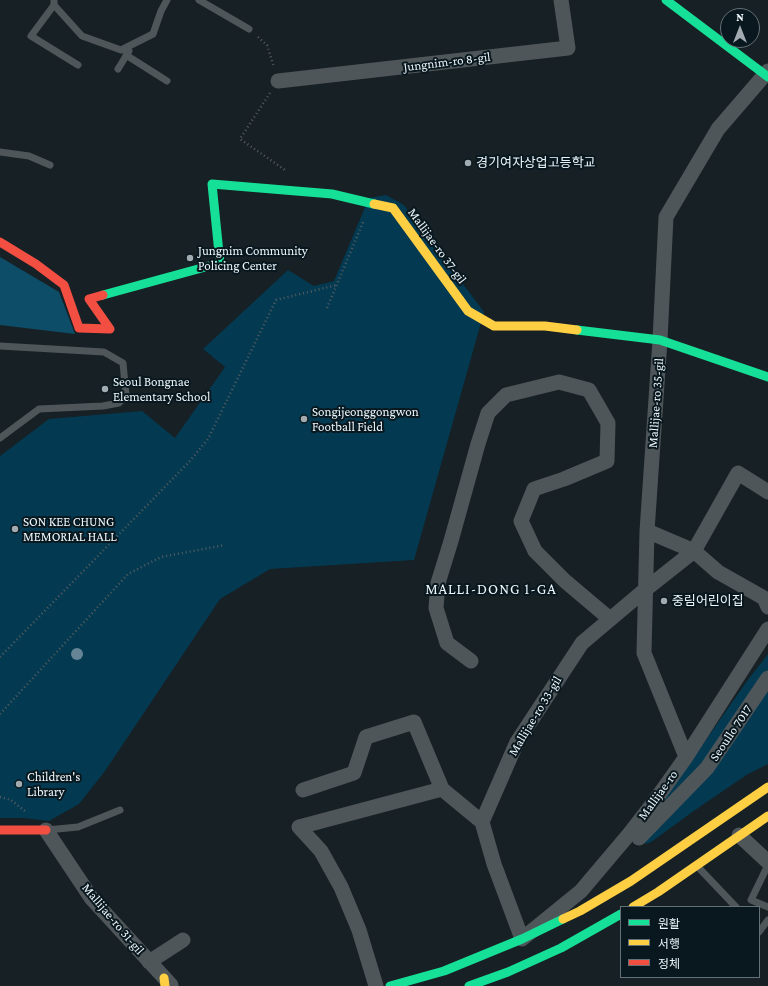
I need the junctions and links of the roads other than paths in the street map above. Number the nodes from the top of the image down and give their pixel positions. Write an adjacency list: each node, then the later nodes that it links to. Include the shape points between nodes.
1 (167, 0): 7 (lane, via 152,34)
2 (200, 0): 6 (lane)
3 (561, 0): 13 (street, Jungnim-ro 8-gil, via 568,48)
4 (666, 0): 11 (street)
5 (54, 3): 7 (lane, via 82,36 121,50); 9 (lane, via 31,36)
6 (249, 29)
7 (133, 44): 8 (lane)
8 (126, 55): 10 (lane); 12 (lane)
9 (78, 65)
10 (118, 69)
11 (767, 74): 17 (street, Mallijae-ro 35-gil, via 718,129 666,217)
12 (167, 80)
13 (278, 81)
14 (0, 152): 15 (lane, via 29,156)
15 (50, 165)
16 (0, 242): 17 (street, Mallijae-ro 37-gil, via 64,285 79,328 110,329 90,299 220,263 212,184 332,194 393,208 468,311 494,326 546,326)
17 (660, 340): 19 (street, Mallijae-ro 37-gil); 22 (street, Mallijae-ro 35-gil)
18 (0, 346): 20 (lane, via 104,352 123,362 126,395 119,403 103,406 39,409)
19 (768, 377)
20 (0, 438)
21 (768, 492): 23 (street, via 738,473)
22 (647, 531): 23 (street); 24 (street, Mallijae-ro 35-gil)
23 (694, 551): 24 (street, Mallijae-ro 33-gil); 25 (street, via 718,572 764,598)
24 (646, 589): 26 (street, Mallijae-ro 33-gil); 30 (street, Mallijae-ro 35-gil, via 644,653)
25 (768, 607)
26 (610, 619): 28 (street, via 565,581 535,551 521,521 534,488 607,461 608,423 590,390 560,382 506,395 488,413 438,583 436,608 447,642); 37 (street, Mallijae-ro 33-gil, via 582,643 517,742)
27 (768, 629): 30 (street, Mallijae-ro)
28 (471, 661)
29 (768, 678): 31 (street, Seoullo 7017)
30 (686, 756): 52 (street, Mallijae-ro, via 602,868 581,891)
31 (707, 768): 41 (street, Mallijae-ro)
32 (768, 787): 52 (street, Mallijae-ro, via 631,881 580,911)
33 (442, 789): 34 (street, via 414,722 366,737 354,773); 37 (street); 55 (street, via 299,827 321,852 341,887 359,930)
34 (303, 790)
35 (120, 810): 39 (lane, via 78,827)
36 (768, 816): 40 (street)
37 (482, 822): 52 (street, via 494,864)
38 (0, 830): 39 (street)
39 (46, 830): 53 (street, Mallijae-ro 31-gil, via 92,898)
40 (739, 835): 42 (street); 44 (street)
41 (639, 838)
42 (768, 862)
43 (768, 865): 47 (lane, via 751,900)
44 (696, 866): 45 (street); 46 (lane)
45 (634, 906)
46 (735, 906)
47 (768, 907)
48 (620, 915): 57 (street, via 561,948)
49 (768, 920): 50 (lane)
50 (760, 931)
51 (183, 940): 53 (street)
52 (522, 940): 56 (street, Mallijae-ro, via 444,971)
53 (150, 962): 54 (street, Mallijae-ro 31-gil)
54 (167, 983)
55 (376, 986)
56 (390, 986)
57 (469, 986)

